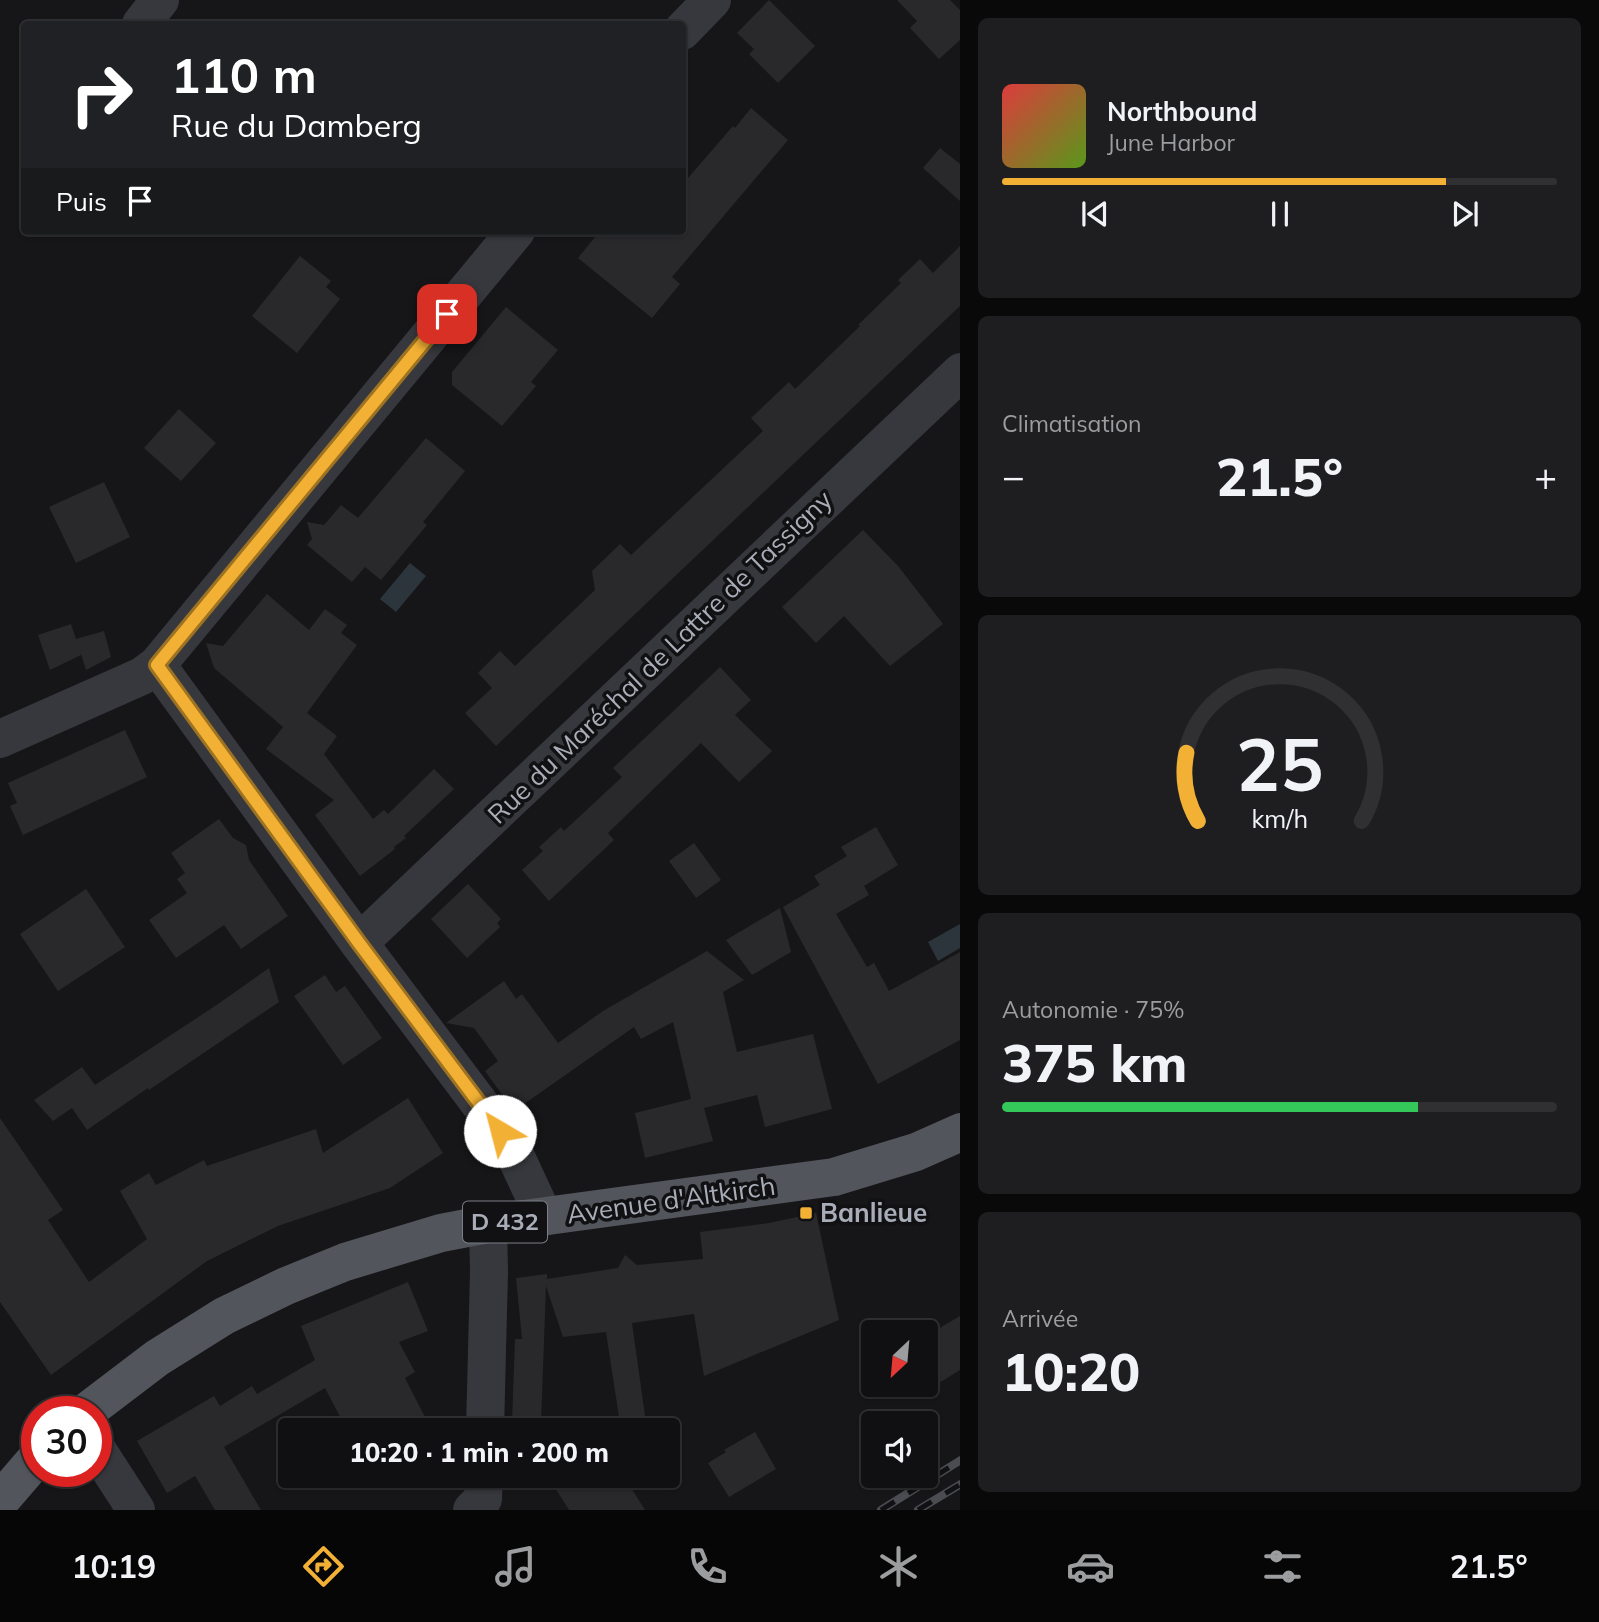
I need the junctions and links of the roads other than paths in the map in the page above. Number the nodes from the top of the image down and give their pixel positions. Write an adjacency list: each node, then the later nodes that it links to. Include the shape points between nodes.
1 (160, 0): 3 (street)
2 (712, 0): 4 (street)
3 (143, 21)
4 (686, 27)
5 (513, 235): 7 (street)
6 (960, 372): 9 (street, Rue du Maréchal de Lattre de Tassigny)
7 (157, 665): 8 (street, via 142,676); 9 (street)
8 (0, 739)
9 (359, 943): 11 (street, via 510,1144)
10 (960, 1132): 11 (main road, Avenue d'Altkirch / D 432, via 916,1152 834,1178)
11 (544, 1217): 12 (main road, Avenue d'Altkirch / D 432)
12 (488, 1224): 13 (main road, Avenue d'Altkirch / D 432, via 345,1262 286,1286 156,1358); 14 (street)
13 (107, 1396)
14 (485, 1418)
15 (112, 1473): 19 (street)
16 (21, 1477): 18 (main road)
17 (483, 1488): 20 (street, via 483,1499)
18 (0, 1501)
19 (136, 1510)
20 (471, 1510)

